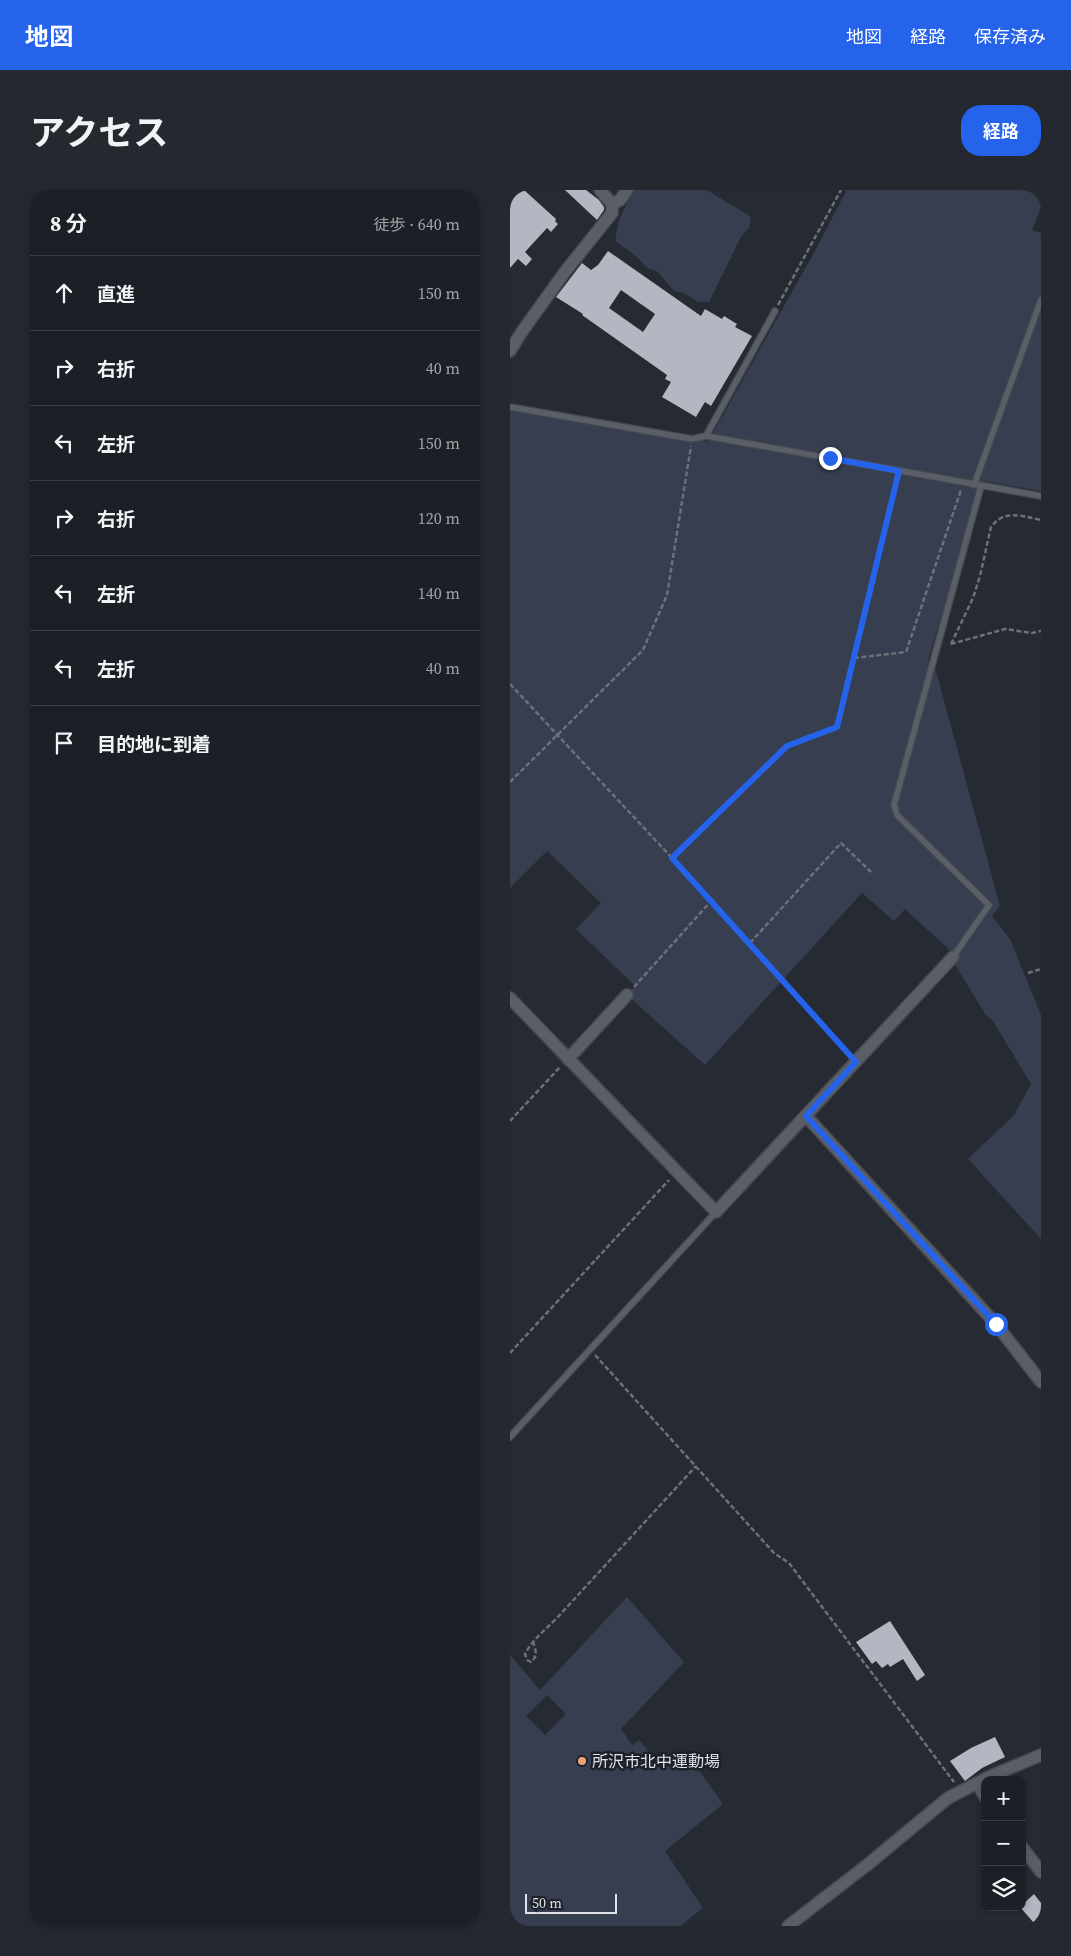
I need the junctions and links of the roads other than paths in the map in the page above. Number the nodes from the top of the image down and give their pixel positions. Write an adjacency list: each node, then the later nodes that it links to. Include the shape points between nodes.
1 (600, 190): 3 (street)
2 (627, 190): 3 (street, via 620,200)
3 (612, 204): 6 (street, via 612,213 564,273)
4 (1041, 300): 9 (lane)
5 (775, 311): 8 (lane)
6 (510, 351)
7 (510, 407): 8 (lane, via 692,439)
8 (706, 436): 9 (lane)
9 (978, 485): 10 (lane); 11 (lane, via 894,805 897,815 989,905)
10 (1041, 496)
11 (953, 957): 15 (street)
12 (627, 995): 14 (street)
13 (510, 998): 14 (street)
14 (568, 1059): 16 (street)
15 (806, 1116): 16 (street); 17 (street, via 996,1324)
16 (716, 1212): 18 (lane)
17 (1041, 1382)
18 (510, 1437)
19 (1041, 1754): 20 (street)
20 (976, 1783): 21 (street); 24 (street, via 948,1798)
21 (981, 1791)
22 (1026, 1852): 23 (street)
23 (1041, 1872)
24 (788, 1926)

